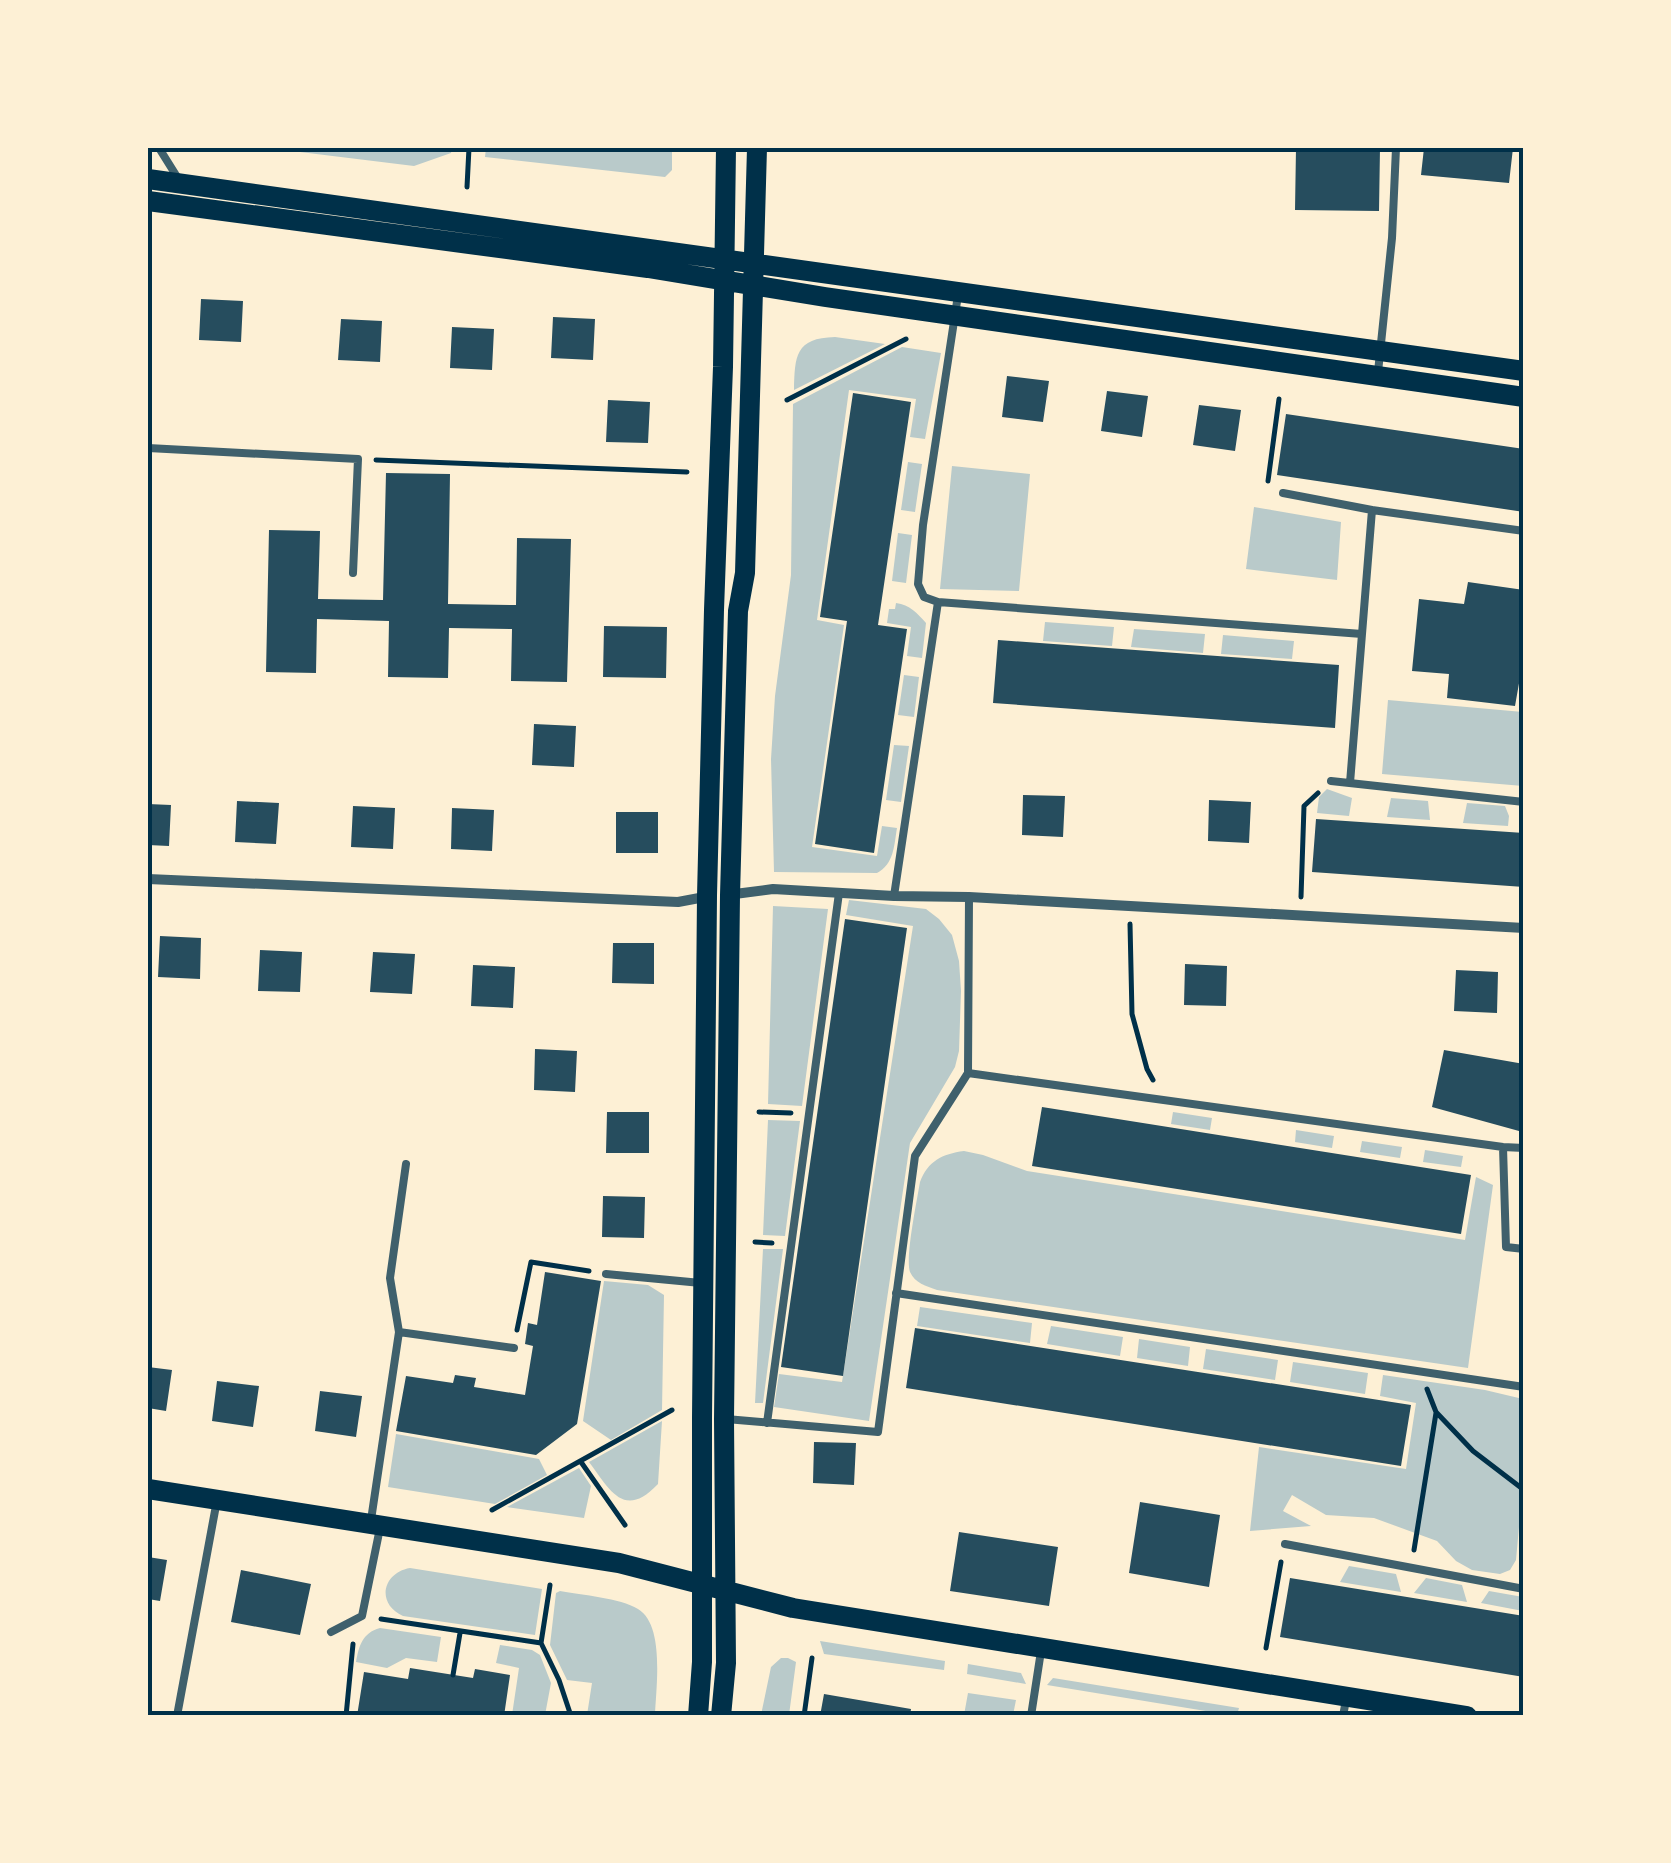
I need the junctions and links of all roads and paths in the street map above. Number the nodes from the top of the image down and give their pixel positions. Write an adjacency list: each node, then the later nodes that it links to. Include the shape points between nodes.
1 (159, 148): 7 (lane)
2 (469, 148): 8 (path)
3 (726, 148): 10 (main road)
4 (757, 148): 11 (main road)
5 (1396, 148): 17 (lane)
6 (148, 179): 7 (main road)
7 (182, 184): 10 (main road)
8 (466, 186)
9 (148, 201): 12 (main road)
10 (725, 258): 11 (main road); 12 (main road)
11 (755, 262): 13 (main road); 14 (main road)
12 (724, 281): 13 (main road); 38 (main road)
13 (754, 286): 15 (main road); 37 (main road)
14 (959, 290): 15 (lane); 17 (main road)
15 (956, 316): 19 (main road); 30 (lane, via 918,584 924,597)
16 (906, 339): 22 (path)
17 (1380, 350): 18 (main road); 19 (lane)
18 (1524, 370)
19 (1378, 377): 20 (main road)
20 (1524, 397)
21 (1280, 399): 26 (path, via 1266,492)
22 (786, 400)
23 (148, 448): 24 (lane)
24 (358, 459): 25 (path); 29 (lane)
25 (687, 472)
26 (1284, 493): 27 (lane)
27 (1372, 510): 28 (lane); 31 (lane)
28 (1524, 531)
29 (353, 572)
30 (938, 602): 31 (lane); 39 (lane)
31 (1362, 634): 33 (lane)
32 (1331, 781): 33 (lane); 42 (path, via 1304,806)
33 (1350, 783): 34 (lane)
34 (1524, 802)
35 (148, 879): 38 (street, via 678,902)
36 (839, 892): 37 (street); 39 (street); 61 (lane)
37 (730, 895): 38 (street); 60 (main road)
38 (707, 896): 51 (main road)
39 (894, 896): 40 (street)
40 (970, 898): 41 (street); 44 (lane)
41 (1130, 906): 42 (street); 45 (path, via 1132,1014 1147,1070)
42 (1301, 915): 43 (street)
43 (1524, 928)
44 (968, 1072): 45 (lane); 52 (lane, via 915,1156)
45 (1164, 1100): 46 (lane)
46 (1503, 1147): 47 (lane); 49 (lane, via 1506,1247)
47 (1524, 1148)
48 (406, 1164): 53 (lane, via 390,1278)
49 (1524, 1249)
50 (606, 1274): 51 (lane); 54 (path, via 531,1262)
51 (704, 1283): 59 (main road)
52 (896, 1293): 55 (lane); 61 (lane, via 878,1432)
53 (400, 1332): 54 (lane); 67 (lane)
54 (514, 1348)
55 (1421, 1371): 56 (lane); 58 (path)
56 (1524, 1387)
57 (672, 1410): 62 (path)
58 (1436, 1412): 64 (path); 70 (path)
59 (702, 1418): 60 (lane); 72 (main road)
60 (724, 1419): 61 (lane); 74 (main road)
61 (767, 1423)
62 (581, 1462): 66 (path); 68 (path)
63 (148, 1489): 65 (main road)
64 (1524, 1490)
65 (216, 1500): 67 (main road); 85 (lane)
66 (492, 1510)
67 (375, 1526): 72 (main road, via 619,1563); 75 (lane)
68 (625, 1526)
69 (1284, 1544): 70 (lane); 80 (path)
70 (1411, 1568): 73 (lane)
71 (550, 1585): 78 (path)
72 (702, 1585): 74 (main road); 87 (main road)
73 (1524, 1589)
74 (725, 1591): 79 (main road); 88 (main road)
75 (359, 1618): 76 (lane); 77 (path); 86 (path)
76 (331, 1632)
77 (460, 1632): 78 (path); 82 (path)
78 (541, 1644): 84 (path)
79 (1042, 1647): 83 (main road); 90 (lane)
80 (1266, 1648)
81 (812, 1658): 89 (path)
82 (452, 1674)
83 (1345, 1705): 91 (main road)
84 (569, 1713)
85 (177, 1716)
86 (346, 1716)
87 (698, 1716)
88 (722, 1716)
89 (804, 1716)
90 (1031, 1716)
91 (1467, 1716)

